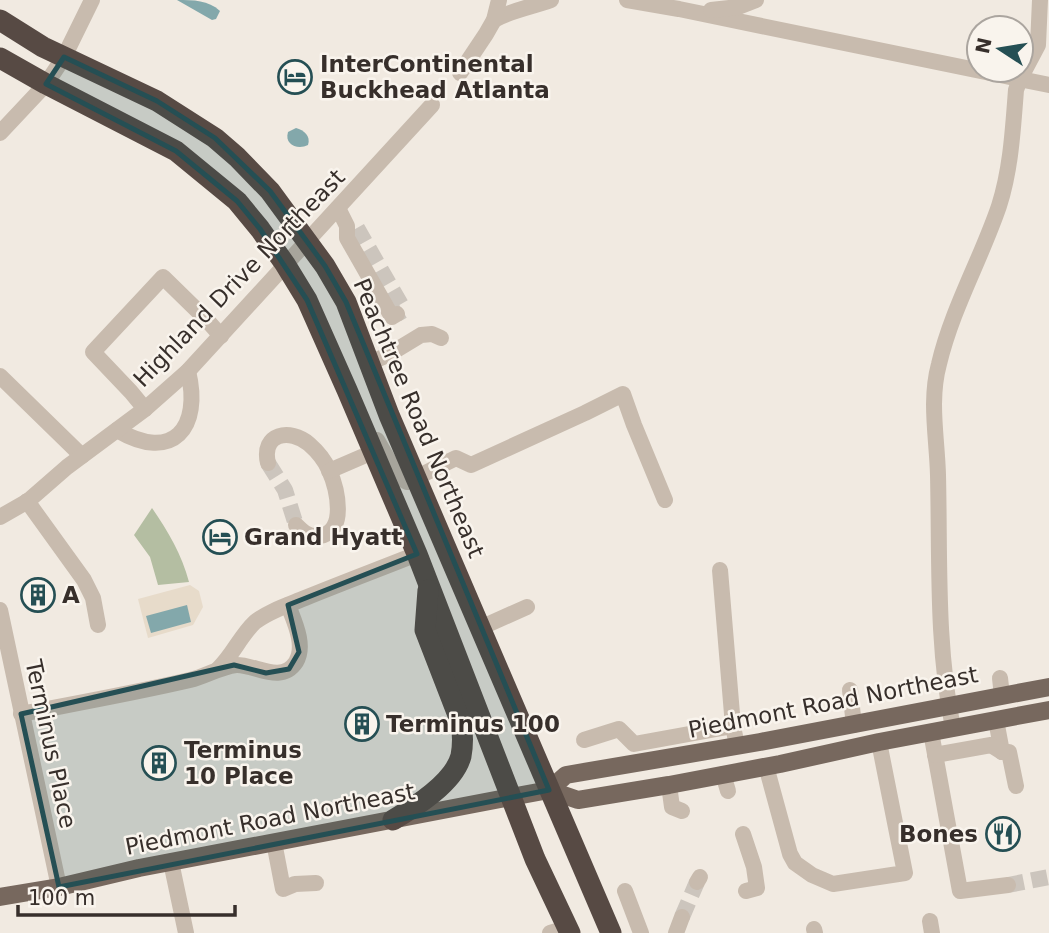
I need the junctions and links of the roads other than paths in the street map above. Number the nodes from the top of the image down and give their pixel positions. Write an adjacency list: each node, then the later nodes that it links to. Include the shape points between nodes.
1 (499, 0): 9 (street)
2 (551, 0): 9 (street)
3 (627, 0): 7 (street)
4 (756, 0): 7 (street, via 720,10)
5 (1040, 0): 10 (street)
6 (94, 2): 11 (street)
7 (679, 9): 13 (street)
8 (0, 20): 11 (highway, Peachtree Road Northeast)
9 (494, 20): 14 (street)
10 (1035, 51)
11 (64, 57): 16 (street); 20 (highway, Peachtree Road Northeast, via 157,100 215,138 270,191)
12 (0, 58): 16 (highway)
13 (965, 68)
14 (460, 73)
15 (1018, 84): 53 (street, via 1000,203 950,327 934,389 950,634 936,667)
16 (46, 85): 18 (street); 21 (highway, via 176,151 237,201)
17 (432, 105): 19 (street, Highland Drive Northeast)
18 (0, 133)
19 (338, 208): 20 (street, Highland Drive Northeast); 22 (street, via 352,227 346,238 392,317)
20 (306, 240): 21 (street, Highland Drive Northeast); 27 (highway, Peachtree Road Northeast, via 346,302)
21 (285, 264): 23 (street, Highland Drive Northeast); 30 (highway, via 307,300)
22 (397, 314)
23 (221, 336): 25 (street, Highland Drive Northeast); 31 (street, via 163,276 93,352)
24 (442, 338): 27 (street, via 421,335)
25 (207, 351): 26 (street); 28 (street, Highland Drive Northeast)
26 (218, 363)
27 (369, 363): 37 (highway, Peachtree Road Northeast)
28 (188, 371): 31 (street, Highland Drive Northeast); 32 (street, via 192,411 182,432 154,443)
29 (0, 376): 34 (street, via 38,419)
30 (347, 390): 33 (highway); 37 (street, via 398,477 407,482)
31 (145, 409): 32 (street, Highland Drive Northeast)
32 (117, 430): 34 (street, Highland Drive Northeast)
33 (373, 452): 36 (street); 42 (highway)
34 (82, 456): 39 (street, Highland Drive Northeast)
35 (268, 463): 36 (street, via 270,443 283,434 308,443)
36 (329, 471): 41 (street, via 338,509 332,531 312,536)
37 (416, 477): 38 (street, via 456,458 471,465 623,394); 49 (highway, Peachtree Road Northeast)
38 (665, 500)
39 (27, 501): 40 (street, Highland Drive Northeast); 48 (street, via 84,580)
40 (0, 517)
41 (296, 525)
42 (417, 554): 44 (highway); 45 (street)
43 (720, 570): 58 (street)
44 (428, 584): 70 (highway); 71 (highway, via 425,630 461,723 461,757 433,793)
45 (288, 605): 50 (street, via 244,633); 50 (street, via 299,638 296,663 279,673 244,665)
46 (527, 607): 49 (street)
47 (0, 610): 55 (street, Terminus Place)
48 (98, 625)
49 (480, 628): 69 (highway, Peachtree Road Northeast)
50 (217, 671): 55 (street)
51 (1049, 687): 53 (main road, Piedmont Road Northeast, via 1001,687)
52 (850, 690): 57 (street)
53 (949, 706): 57 (main road, Piedmont Road Northeast); 59 (street)
54 (1049, 710): 56 (main road, Piedmont Road Northeast)
55 (21, 714): 78 (street, Terminus Place)
56 (996, 720): 59 (main road, Piedmont Road Northeast); 64 (street)
57 (854, 725): 63 (main road, Piedmont Road Northeast)
58 (733, 726): 61 (street, via 634,744 619,729); 63 (street)
59 (953, 728): 60 (main road, Piedmont Road Northeast)
60 (931, 732): 62 (main road, Piedmont Road Northeast); 65 (street)
61 (584, 740)
62 (878, 742): 66 (main road, Piedmont Road Northeast); 66 (street, via 905,873 833,884 795,863)
63 (737, 746): 69 (main road, Piedmont Road Northeast, via 566,775)
64 (1002, 752): 65 (street, via 991,745); 68 (street, via 1009,752)
65 (935, 755): 77 (street, via 960,891)
66 (766, 766): 67 (main road, Piedmont Road Northeast, via 725,783)
67 (669, 785): 69 (main road, Piedmont Road Northeast, via 578,800); 72 (street, via 677,809)
68 (1016, 786)
69 (549, 790): 70 (main road, Piedmont Road Northeast); 85 (highway, Peachtree Road Northeast)
70 (511, 797): 71 (main road, Piedmont Road Northeast); 83 (highway)
71 (393, 820): 74 (main road, Piedmont Road Northeast)
72 (662, 820)
73 (743, 834): 80 (street, via 757,888)
74 (274, 842): 75 (main road, Piedmont Road Northeast); 76 (street, via 283,889)
75 (171, 862): 78 (main road, Piedmont Road Northeast); 84 (street)
76 (316, 883)
77 (1008, 885)
78 (59, 887): 81 (main road, Piedmont Road Northeast)
79 (625, 891): 86 (street)
80 (746, 891)
81 (0, 897)
82 (682, 917): 87 (street)
83 (562, 931)
84 (186, 933)
85 (611, 933)
86 (641, 933)
87 (676, 933)

